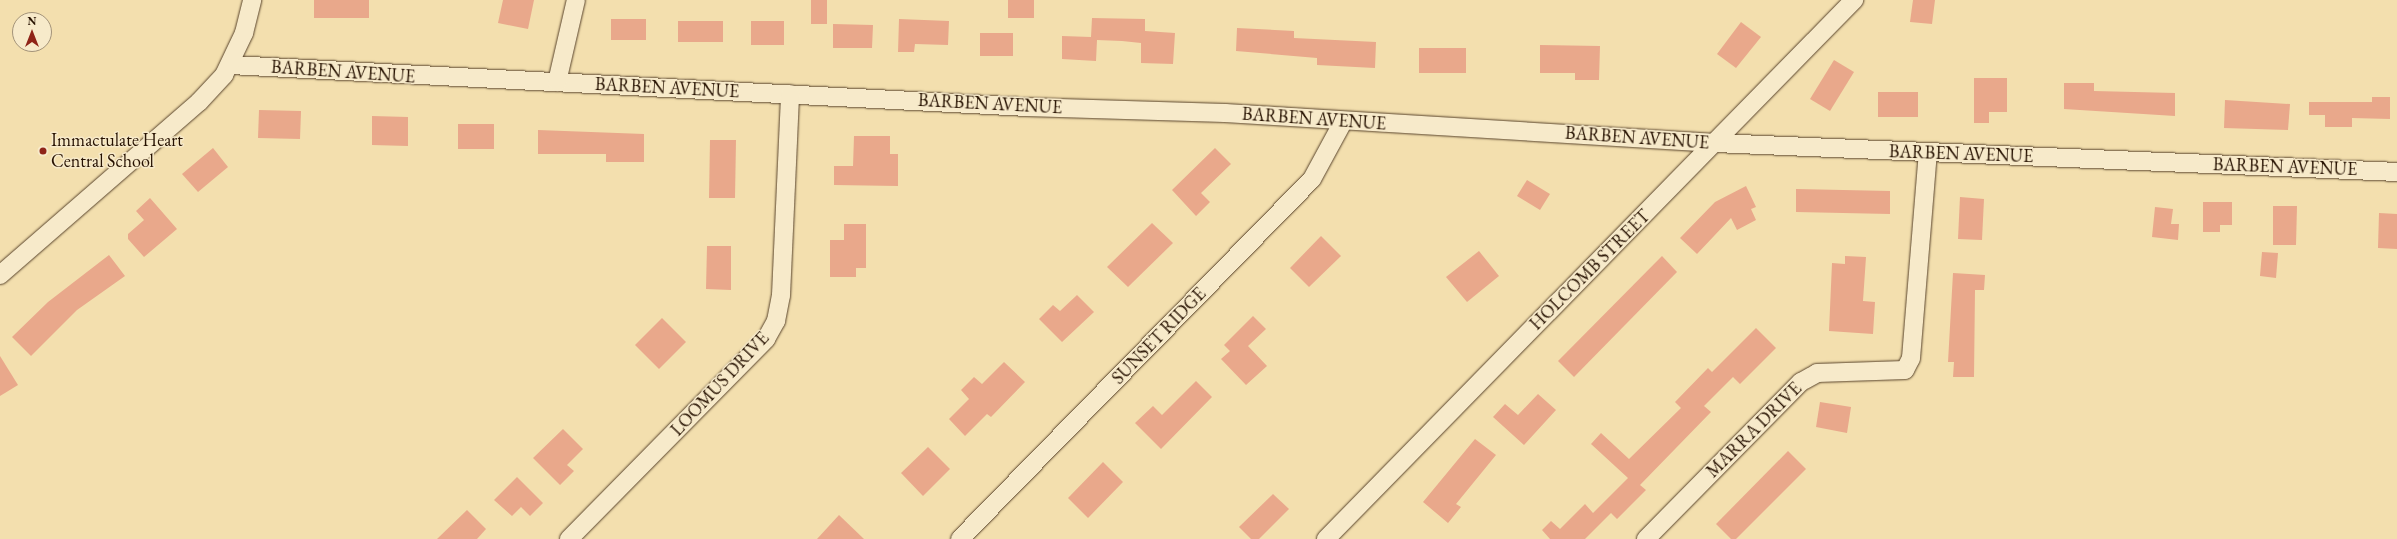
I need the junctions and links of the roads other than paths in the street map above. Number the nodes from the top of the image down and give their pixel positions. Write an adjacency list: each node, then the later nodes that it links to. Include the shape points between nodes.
1 (252, 0): 4 (street)
2 (576, 0): 5 (street)
3 (1854, 0): 8 (street, HOLCOMB STREET)
4 (231, 65): 5 (street, BARBEN AVENUE); 11 (street, via 199,102)
5 (557, 82): 6 (street, BARBEN AVENUE)
6 (790, 94): 7 (street, BARBEN AVENUE, via 1225,113); 12 (street, LOOMUS DRIVE, via 781,295 776,321 766,339)
7 (1343, 122): 8 (street, BARBEN AVENUE); 13 (street, SUNSET RIDGE, via 1312,179)
8 (1715, 143): 9 (street, BARBEN AVENUE); 14 (street, HOLCOMB STREET)
9 (1928, 153): 10 (street, BARBEN AVENUE); 15 (street, MARRA DRIVE, via 1911,358 1905,370 1818,373 1801,382)
10 (2397, 172)
11 (1, 272)
12 (569, 539)
13 (960, 539)
14 (1326, 539)
15 (1646, 539)

